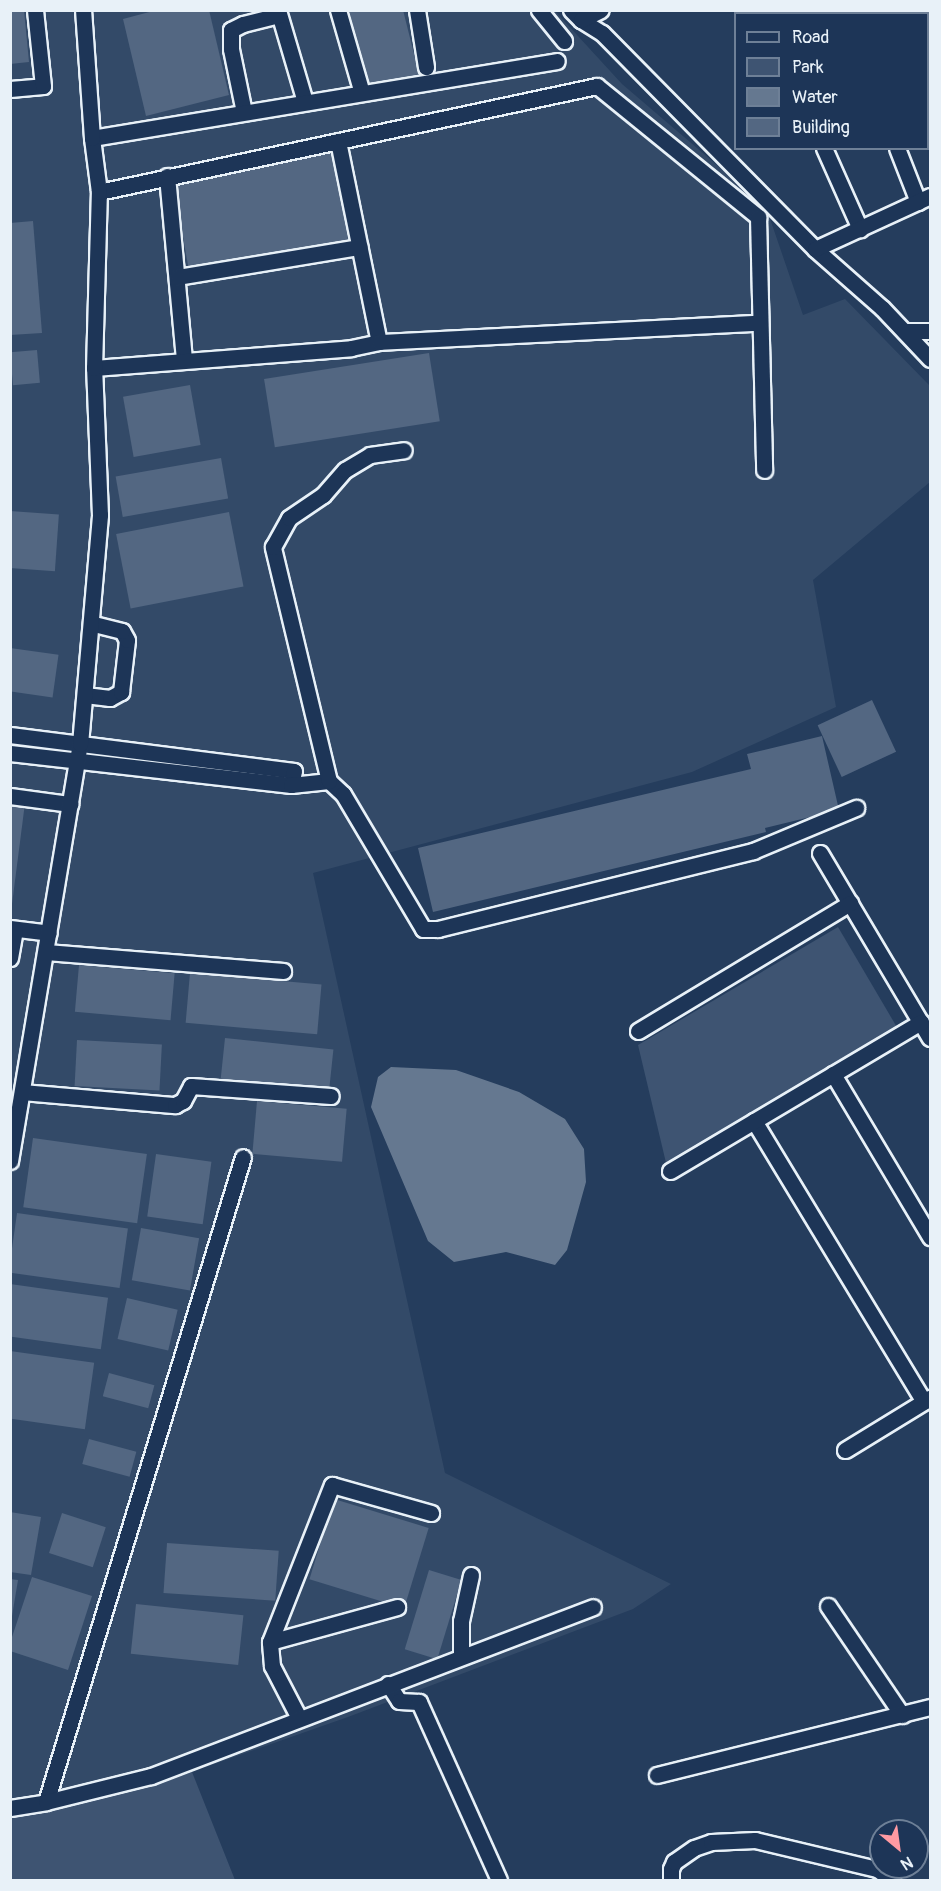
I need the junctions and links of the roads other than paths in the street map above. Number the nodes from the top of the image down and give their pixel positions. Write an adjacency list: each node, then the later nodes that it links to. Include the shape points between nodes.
1 (35, 10): 12 (street, via 43,86)
2 (83, 10): 16 (street)
3 (338, 10): 13 (street)
4 (417, 10): 11 (street)
5 (539, 10): 9 (street)
6 (600, 11): 8 (street)
7 (278, 13): 14 (street); 15 (street, via 231,30)
8 (576, 15): 25 (street, via 602,33)
9 (564, 41)
10 (557, 61): 13 (street)
11 (426, 66)
12 (10, 89)
13 (362, 93): 14 (street)
14 (305, 102): 15 (street)
15 (244, 112): 16 (street)
16 (92, 138): 21 (street)
17 (339, 141): 20 (street); 24 (street); 27 (street, via 597,86 758,217)
18 (825, 150): 23 (street)
19 (898, 150): 22 (street)
20 (167, 176): 21 (street); 26 (street)
21 (99, 192): 33 (street)
22 (924, 199): 23 (street)
23 (860, 229): 25 (street)
24 (360, 247): 26 (street); 30 (street)
25 (815, 249): 28 (street)
26 (178, 277): 31 (street)
27 (760, 323): 30 (street); 35 (street)
28 (904, 331): 29 (street); 32 (street)
29 (930, 331)
30 (379, 342): 31 (street, via 351,348)
31 (184, 359): 33 (street)
32 (930, 359)
33 (94, 368): 36 (street, via 100,515)
34 (404, 450): 43 (street, via 370,454 345,470 323,495 289,518 273,547)
35 (764, 470)
36 (91, 623): 37 (street); 37 (street, via 122,631 127,640 121,692 110,698)
37 (85, 695): 39 (street)
38 (10, 735): 39 (street)
39 (80, 744): 41 (street); 42 (street)
40 (10, 753): 41 (street)
41 (78, 760): 42 (street); 45 (street)
42 (292, 778): 43 (street)
43 (329, 781): 46 (street, via 343,794 423,928 438,929 753,851)
44 (10, 796): 45 (street)
45 (70, 804): 50 (street)
46 (856, 808)
47 (820, 853): 48 (street)
48 (850, 903): 54 (street); 55 (street)
49 (13, 928): 50 (street); 52 (street)
50 (49, 933): 51 (street)
51 (46, 952): 53 (street); 58 (street)
52 (10, 958)
53 (283, 971)
54 (921, 1022): 56 (street); 57 (street)
55 (638, 1031)
56 (930, 1038)
57 (833, 1074): 60 (street); 64 (street)
58 (22, 1092): 59 (street, via 175,1105 183,1101 191,1086); 62 (street)
59 (331, 1096)
60 (754, 1121): 63 (street); 65 (street)
61 (243, 1157): 79 (street)
62 (10, 1161)
63 (670, 1171)
64 (930, 1237)
65 (927, 1400): 66 (street)
66 (845, 1450)
67 (430, 1513): 72 (street, via 332,1485)
68 (471, 1575): 73 (street, via 461,1621)
69 (828, 1606): 76 (street)
70 (396, 1607): 72 (street)
71 (593, 1607): 73 (street)
72 (270, 1642): 77 (street, via 272,1666)
73 (461, 1656): 74 (street)
74 (388, 1684): 77 (street); 81 (street, via 399,1701 419,1702)
75 (930, 1707): 76 (street)
76 (902, 1715): 78 (street)
77 (299, 1718): 79 (street, via 151,1776)
78 (657, 1775)
79 (46, 1802): 80 (street)
80 (10, 1808)
81 (499, 1881)
82 (671, 1881): 83 (street, via 674,1862 694,1848 711,1842 755,1840 877,1869)
83 (892, 1881)

